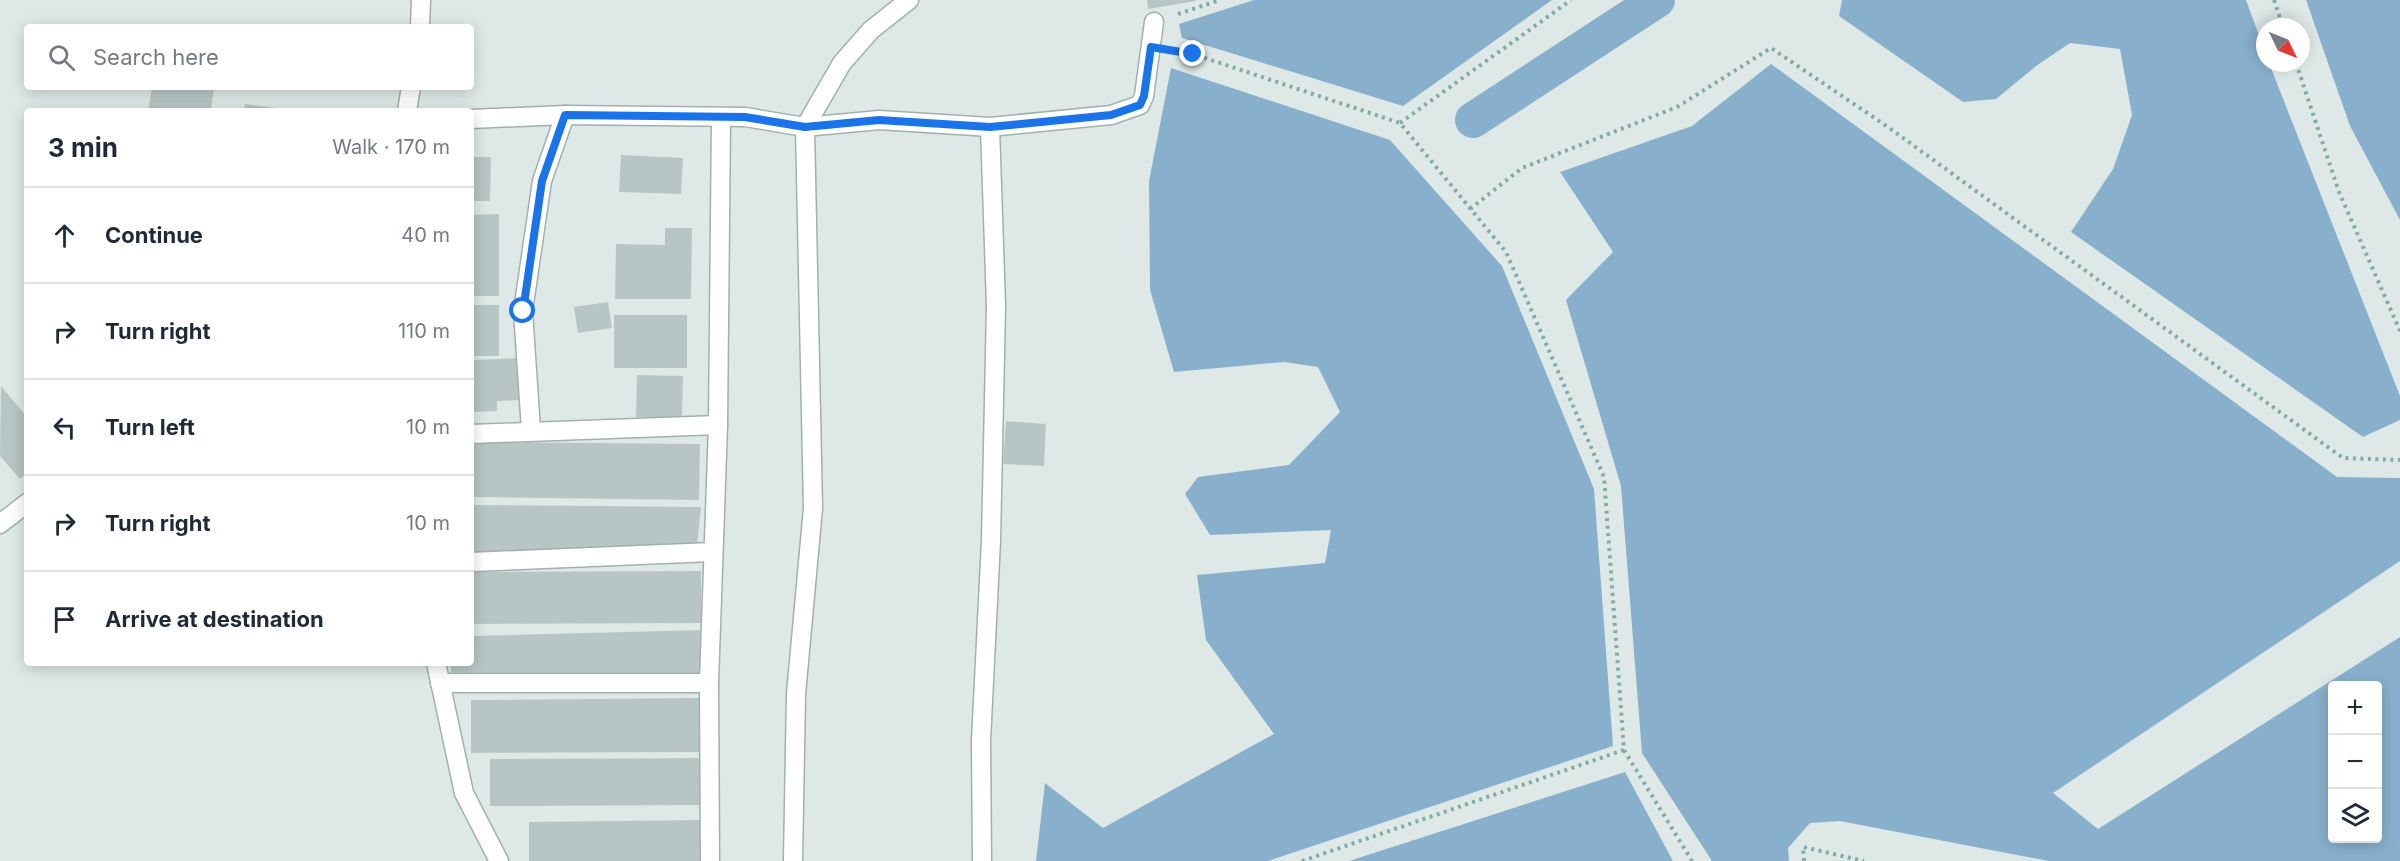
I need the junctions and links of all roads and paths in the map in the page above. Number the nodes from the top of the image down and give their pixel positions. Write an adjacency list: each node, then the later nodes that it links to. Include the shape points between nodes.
1 (421, 0): 8 (street)
2 (909, 0): 17 (street, via 870,30 842,63)
3 (1220, 0): 7 (path)
4 (1571, 0): 16 (path)
5 (2274, 0): 6 (path)
6 (2280, 18)
7 (1154, 22): 9 (street)
8 (420, 24)
9 (1151, 47): 16 (path, via 1193,54); 18 (street, via 1140,105 1111,115)
10 (2299, 72): 20 (path, via 2339,192)
11 (410, 90): 12 (street)
12 (408, 108)
13 (565, 115): 14 (street); 15 (street); 22 (street, via 542,181 523,311)
14 (721, 118): 17 (street, via 745,117); 21 (street)
15 (474, 119)
16 (1400, 123): 19 (path)
17 (805, 127): 18 (street, via 879,120); 35 (street, via 813,508 796,694)
18 (990, 127): 36 (street, via 996,306 991,541 981,741)
19 (1470, 209): 24 (path, via 1522,168 1677,107 1771,48 1888,127 2343,458); 32 (path, via 1506,252 1604,477)
20 (2400, 331)
21 (718, 424): 22 (street); 27 (street)
22 (531, 430): 23 (street)
23 (474, 434)
24 (2400, 460)
25 (24, 505): 26 (street)
26 (0, 524)
27 (712, 552): 28 (street); 31 (street)
28 (474, 562)
29 (437, 666): 30 (street)
30 (440, 683): 31 (street); 33 (street, via 464,793)
31 (709, 683): 34 (street)
32 (1624, 750): 37 (path); 38 (path)
33 (499, 861)
34 (710, 861)
35 (793, 861)
36 (982, 861)
37 (1302, 861)
38 (1692, 861)
39 (1804, 861): 40 (path, via 1803,847)
40 (1864, 861)

